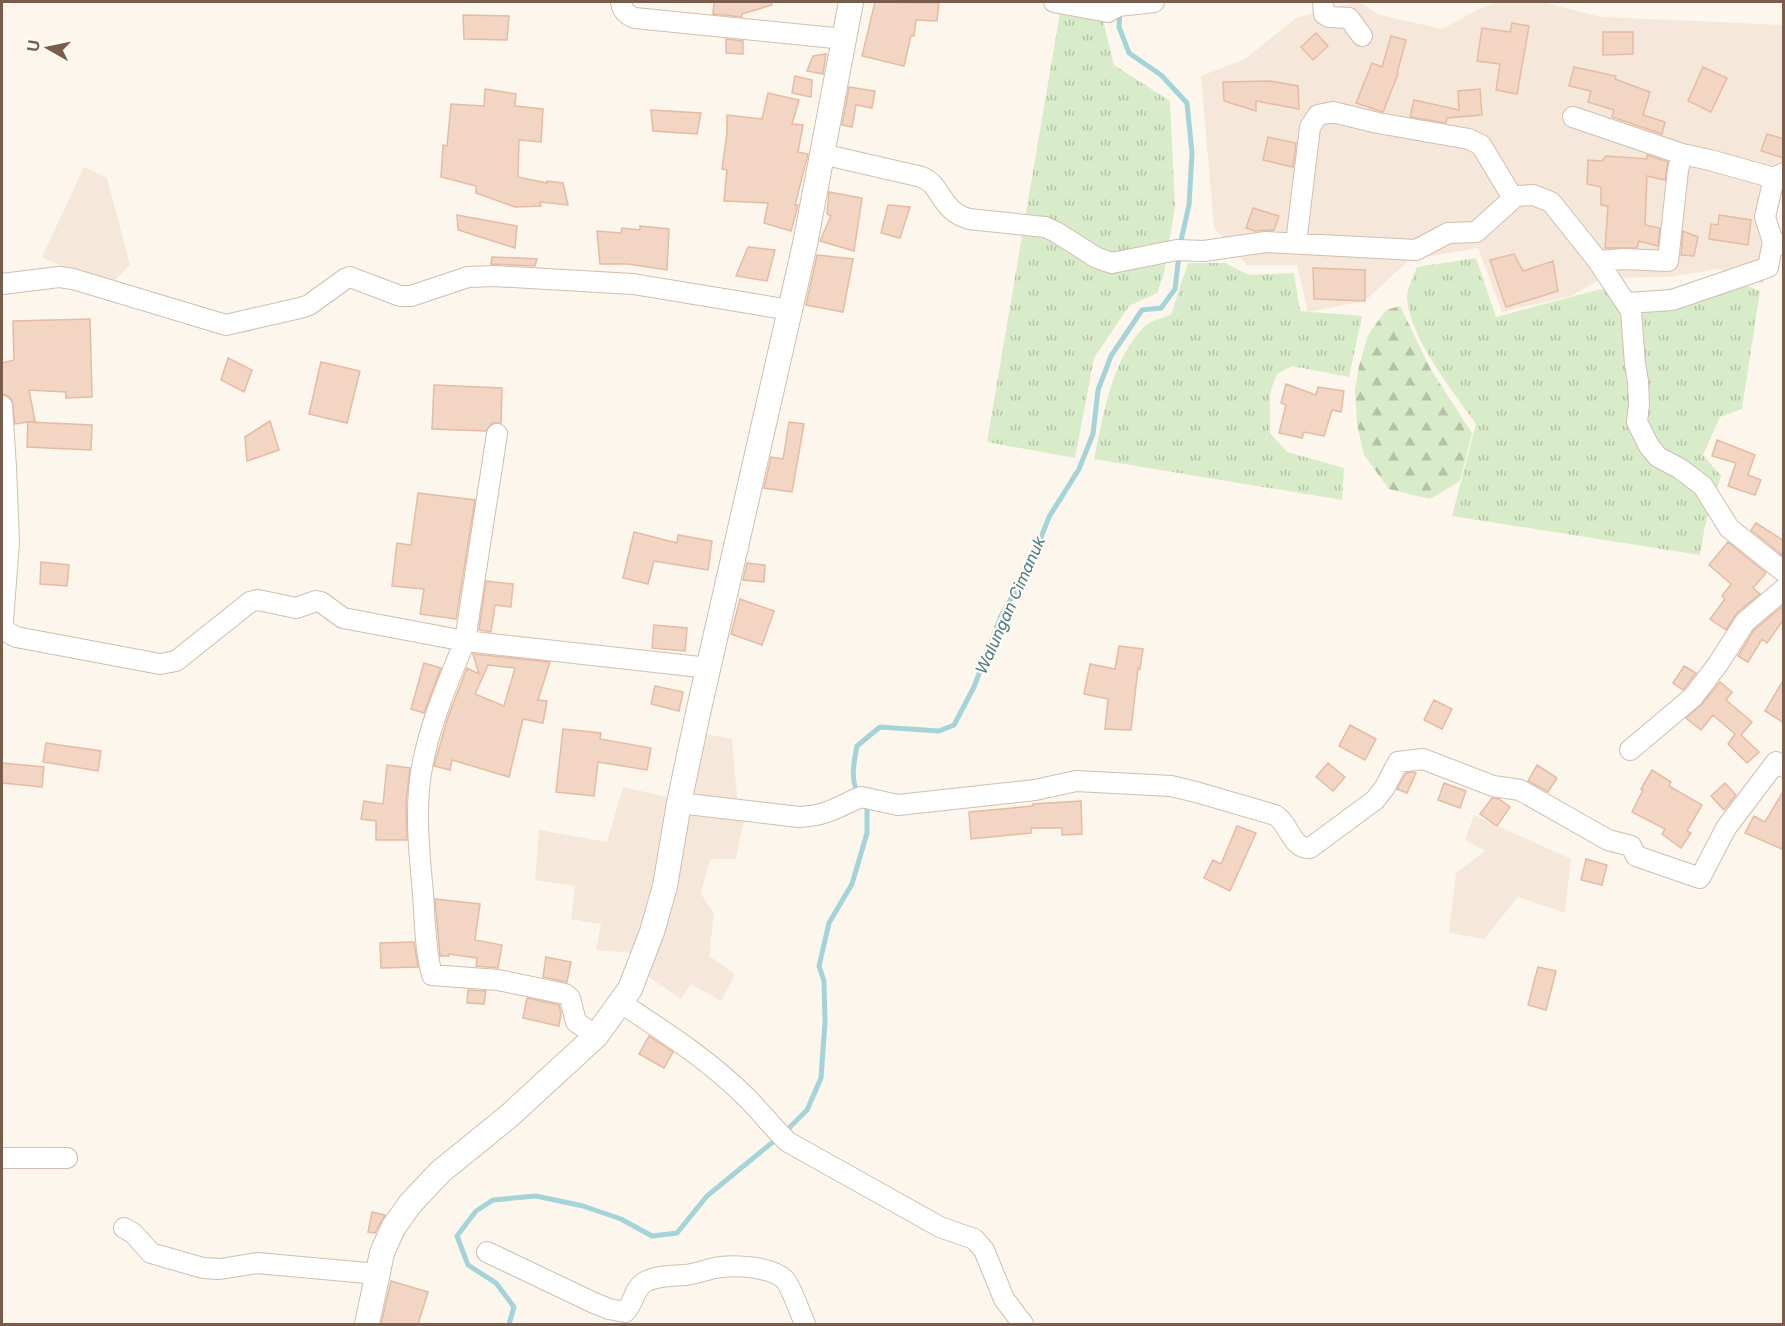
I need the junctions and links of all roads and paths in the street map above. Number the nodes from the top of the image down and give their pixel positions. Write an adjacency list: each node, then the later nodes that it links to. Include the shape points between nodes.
1 (621, 2): 7 (street, via 627,15 635,18)
2 (851, 2): 7 (street)
3 (1054, 2): 4 (street, via 1104,11)
4 (1154, 2)
5 (1323, 2): 6 (street, via 1326,16 1348,18)
6 (1362, 36)
7 (843, 39): 9 (street)
8 (1573, 117): 10 (street)
9 (822, 154): 13 (street, via 922,177 959,216 1045,227 1105,262 1118,263 1177,250); 18 (street)
10 (1682, 154): 11 (street); 15 (street, via 1668,261)
11 (1779, 176): 14 (street, via 1765,217)
12 (1512, 198): 13 (street, via 1476,232 1448,234 1416,250); 13 (street, via 1481,146 1469,139 1325,113 1315,118 1310,127); 15 (street, via 1533,195 1551,202)
13 (1296, 243)
14 (1778, 244): 17 (street, via 1768,267 1672,300)
15 (1598, 261): 17 (street)
16 (2, 284): 18 (street, via 73,279 226,325 309,305 350,277 400,296 468,278 494,276 633,284)
17 (1628, 303): 22 (street, via 1639,404 1637,422 1649,446 1658,457 1704,486 1729,528)
18 (790, 310): 25 (street)
19 (2, 406): 21 (street)
20 (497, 434): 24 (street)
21 (4, 468): 24 (street, via 9,542 3,621 9,634 170,663 254,600 296,608 316,601 350,619)
22 (1784, 572)
23 (1784, 589): 26 (street, via 1745,622 1693,697)
24 (465, 641): 25 (street); 30 (street, via 442,696 419,788 426,945 432,975 498,980 565,994 570,998 574,1019)
25 (709, 669): 28 (street)
26 (1630, 750)
27 (1781, 759): 28 (street, via 1726,828 1700,878 1636,856 1631,846 1608,840 1520,790 1493,786 1423,759 1396,765 1375,800 1307,849 1298,845 1275,815 1171,786 1076,781 1035,790 898,805 861,797 819,816)
28 (679, 803): 29 (street, via 660,910)
29 (621, 1003): 30 (street); 38 (street, via 683,1043 747,1098 788,1142 940,1227 974,1239 984,1250 1004,1299)
30 (596, 1036): 35 (street, via 419,1192 393,1228)
31 (2, 1158): 32 (street)
32 (67, 1158)
33 (124, 1228): 35 (street, via 151,1253 203,1268 257,1263)
34 (488, 1252): 37 (street, via 594,1303 625,1312 644,1282 721,1267 756,1268 783,1277)
35 (378, 1274): 36 (street)
36 (367, 1324)
37 (805, 1324)
38 (1023, 1324)

